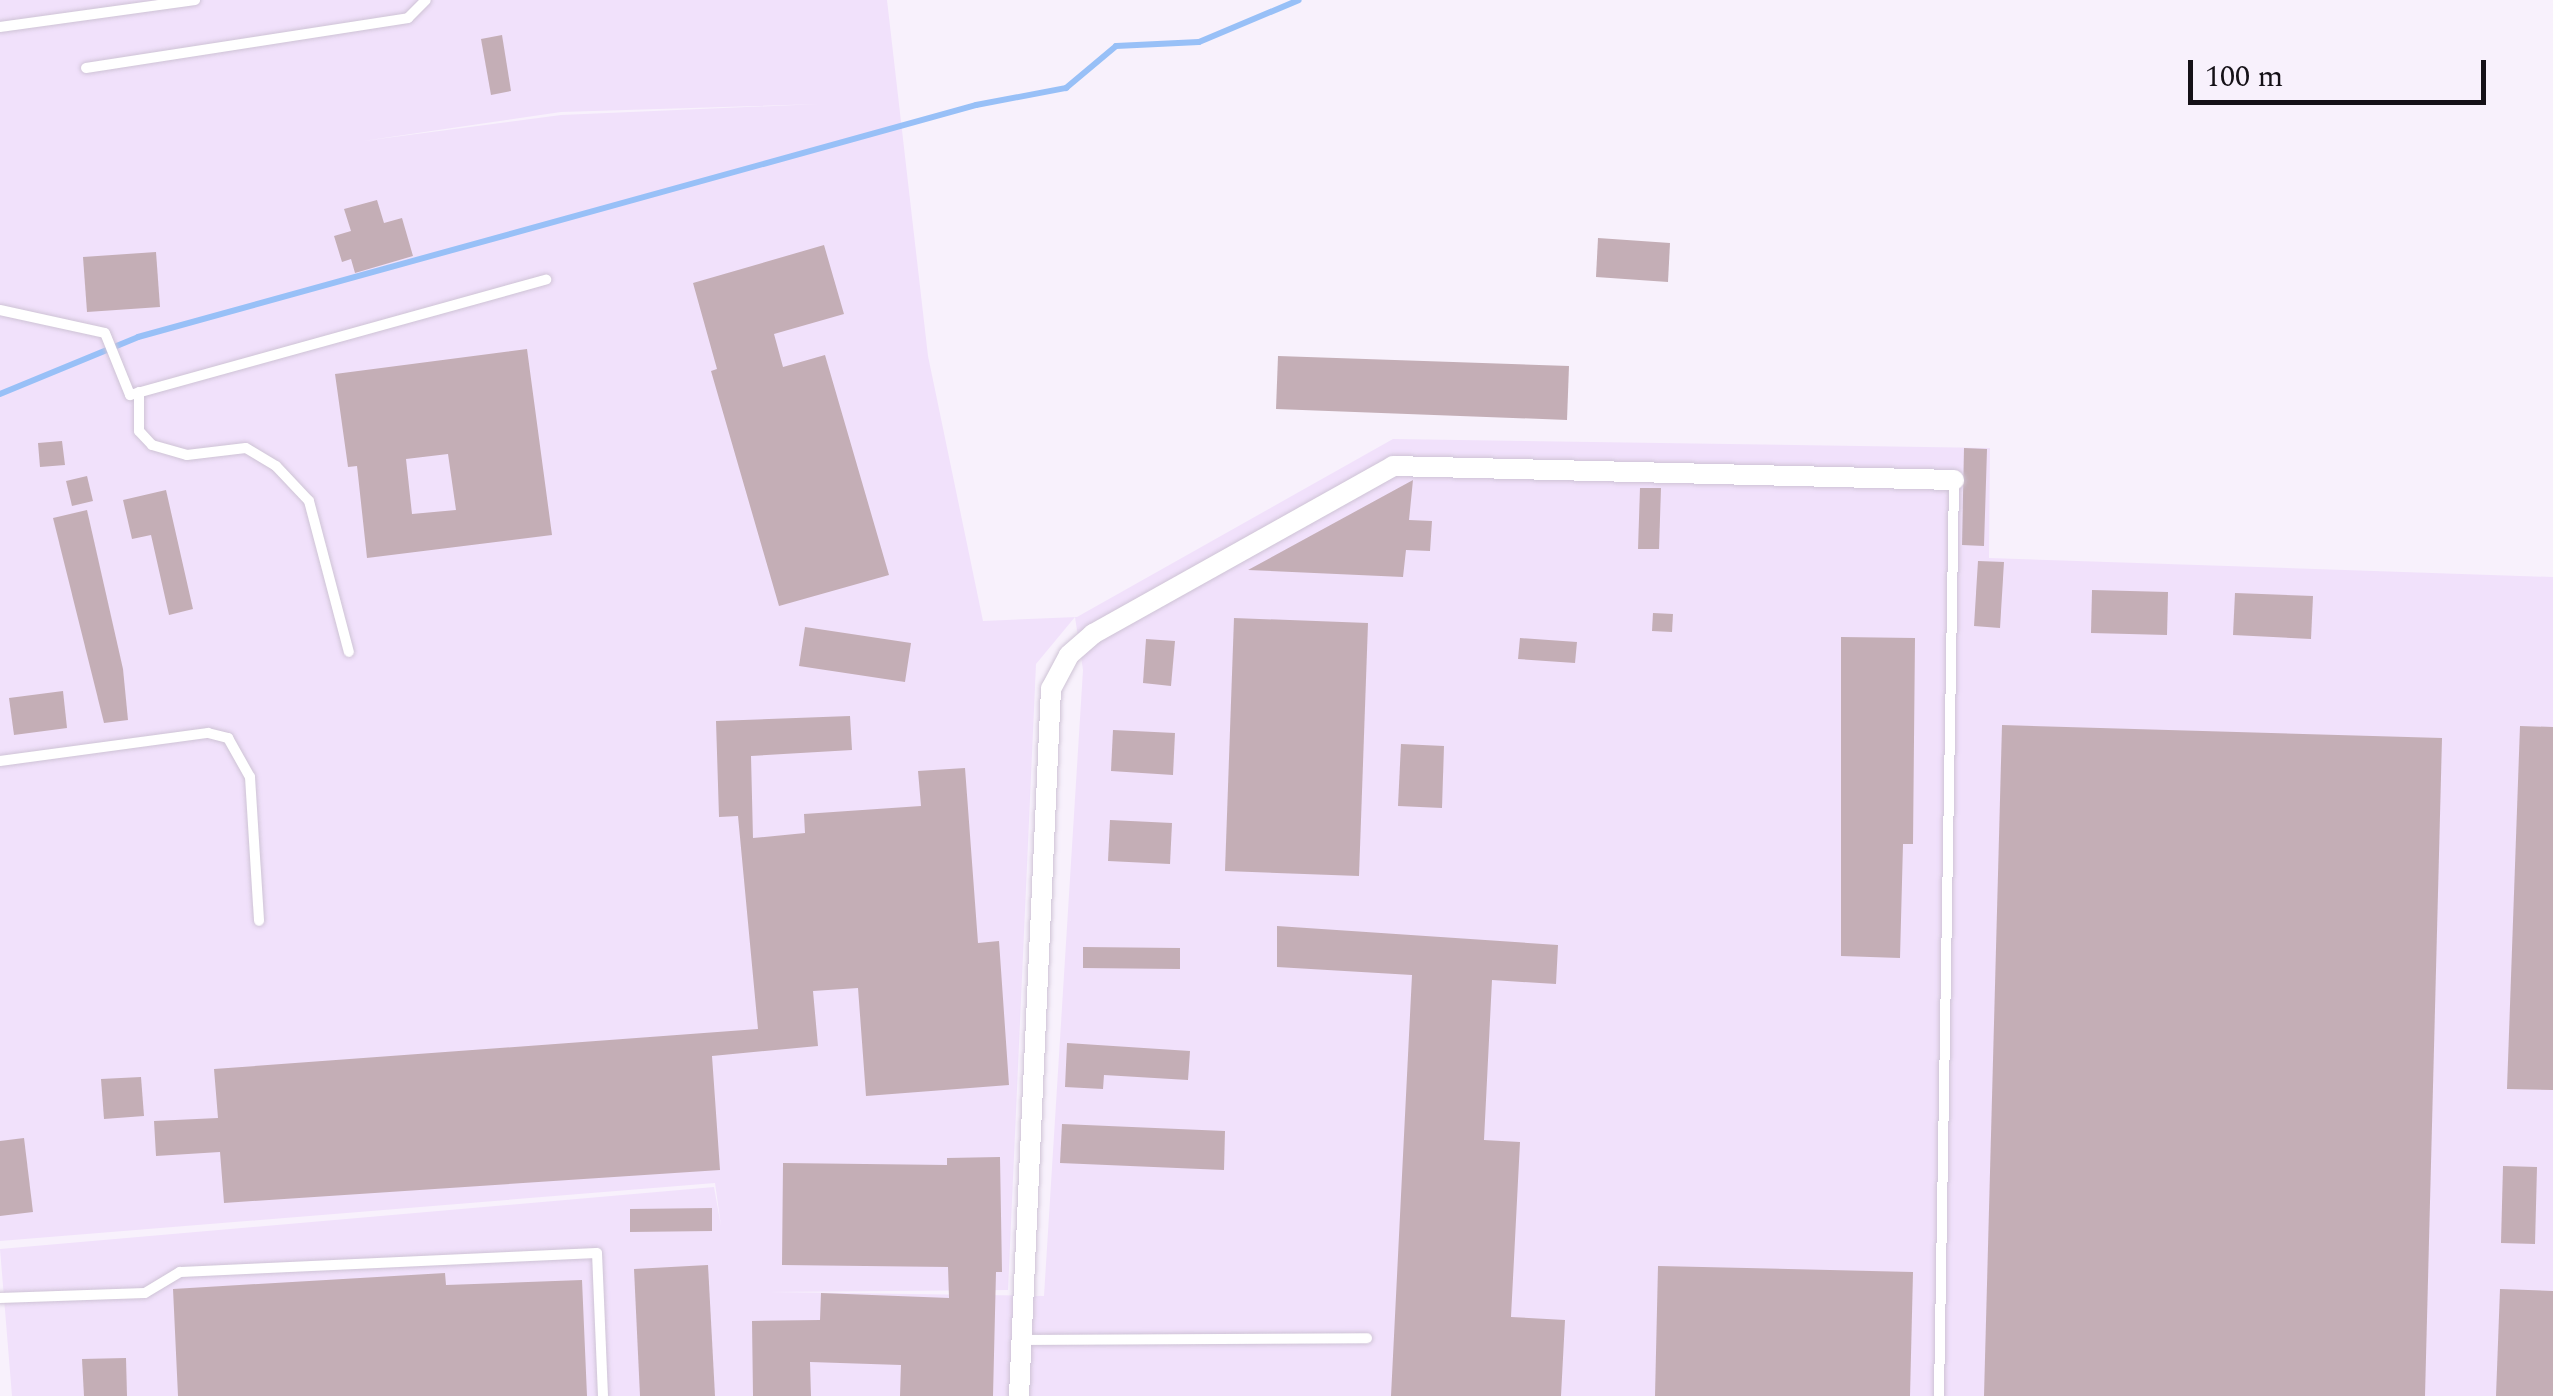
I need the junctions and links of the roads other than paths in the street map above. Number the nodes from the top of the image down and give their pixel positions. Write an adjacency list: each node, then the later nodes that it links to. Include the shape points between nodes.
1 (194, 0): 3 (lane)
2 (426, 0): 4 (lane, via 408,18)
3 (0, 27)
4 (86, 68)
5 (546, 280): 7 (lane)
6 (0, 310): 7 (lane, via 104,332)
7 (134, 394): 9 (lane, via 139,431 152,445 187,455 246,448 276,466 309,502)
8 (1954, 480): 14 (street, via 1393,466 1093,634 1070,655 1050,689); 17 (lane)
9 (349, 652)
10 (0, 761): 11 (lane, via 208,733 228,738 250,777)
11 (259, 921)
12 (0, 1298): 15 (lane, via 145,1293 180,1272 598,1253)
13 (1367, 1338): 14 (lane)
14 (1021, 1340): 16 (street)
15 (603, 1396)
16 (1019, 1396)
17 (1939, 1396)

